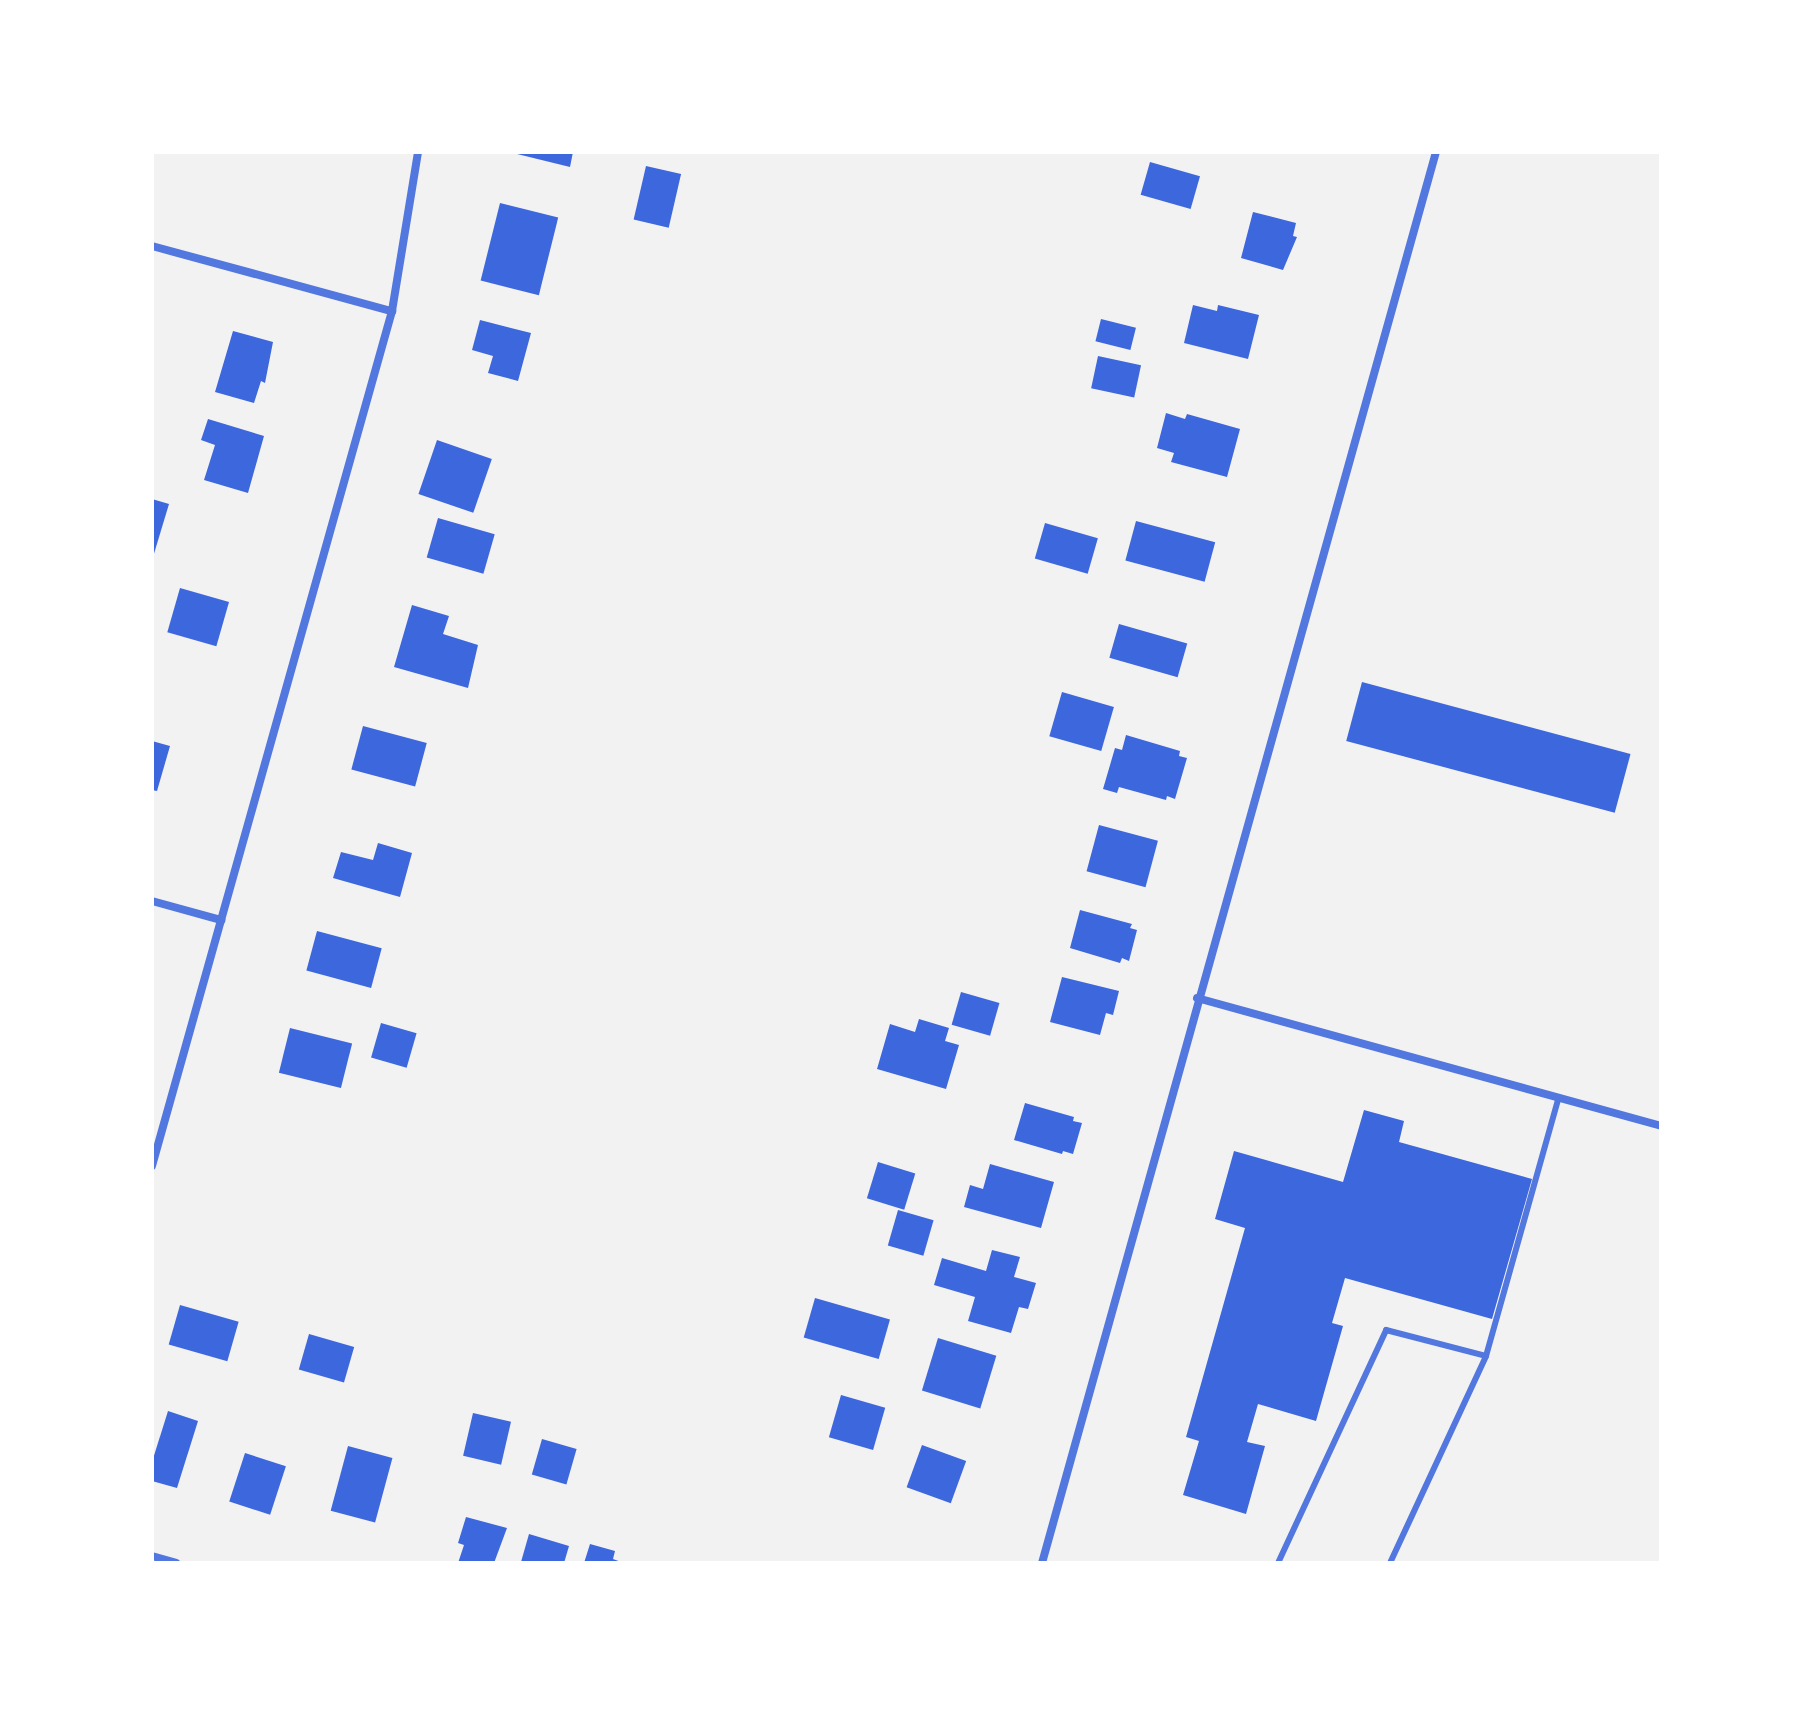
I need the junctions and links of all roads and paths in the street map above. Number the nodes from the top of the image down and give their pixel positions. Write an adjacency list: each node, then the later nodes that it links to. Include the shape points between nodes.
1 (418, 152): 4 (street)
2 (1436, 152): 7 (street)
3 (152, 246): 4 (street)
4 (392, 311): 6 (street)
5 (152, 901): 6 (street)
6 (221, 920): 10 (street)
7 (1197, 998): 8 (street); 14 (street)
8 (1559, 1097): 9 (street); 11 (lane)
9 (1661, 1126)
10 (152, 1166)
11 (1486, 1356): 15 (lane, via 1386,1330); 16 (lane)
12 (152, 1556): 13 (street)
13 (176, 1563)
14 (1042, 1563)
15 (1278, 1563)
16 (1390, 1563)

